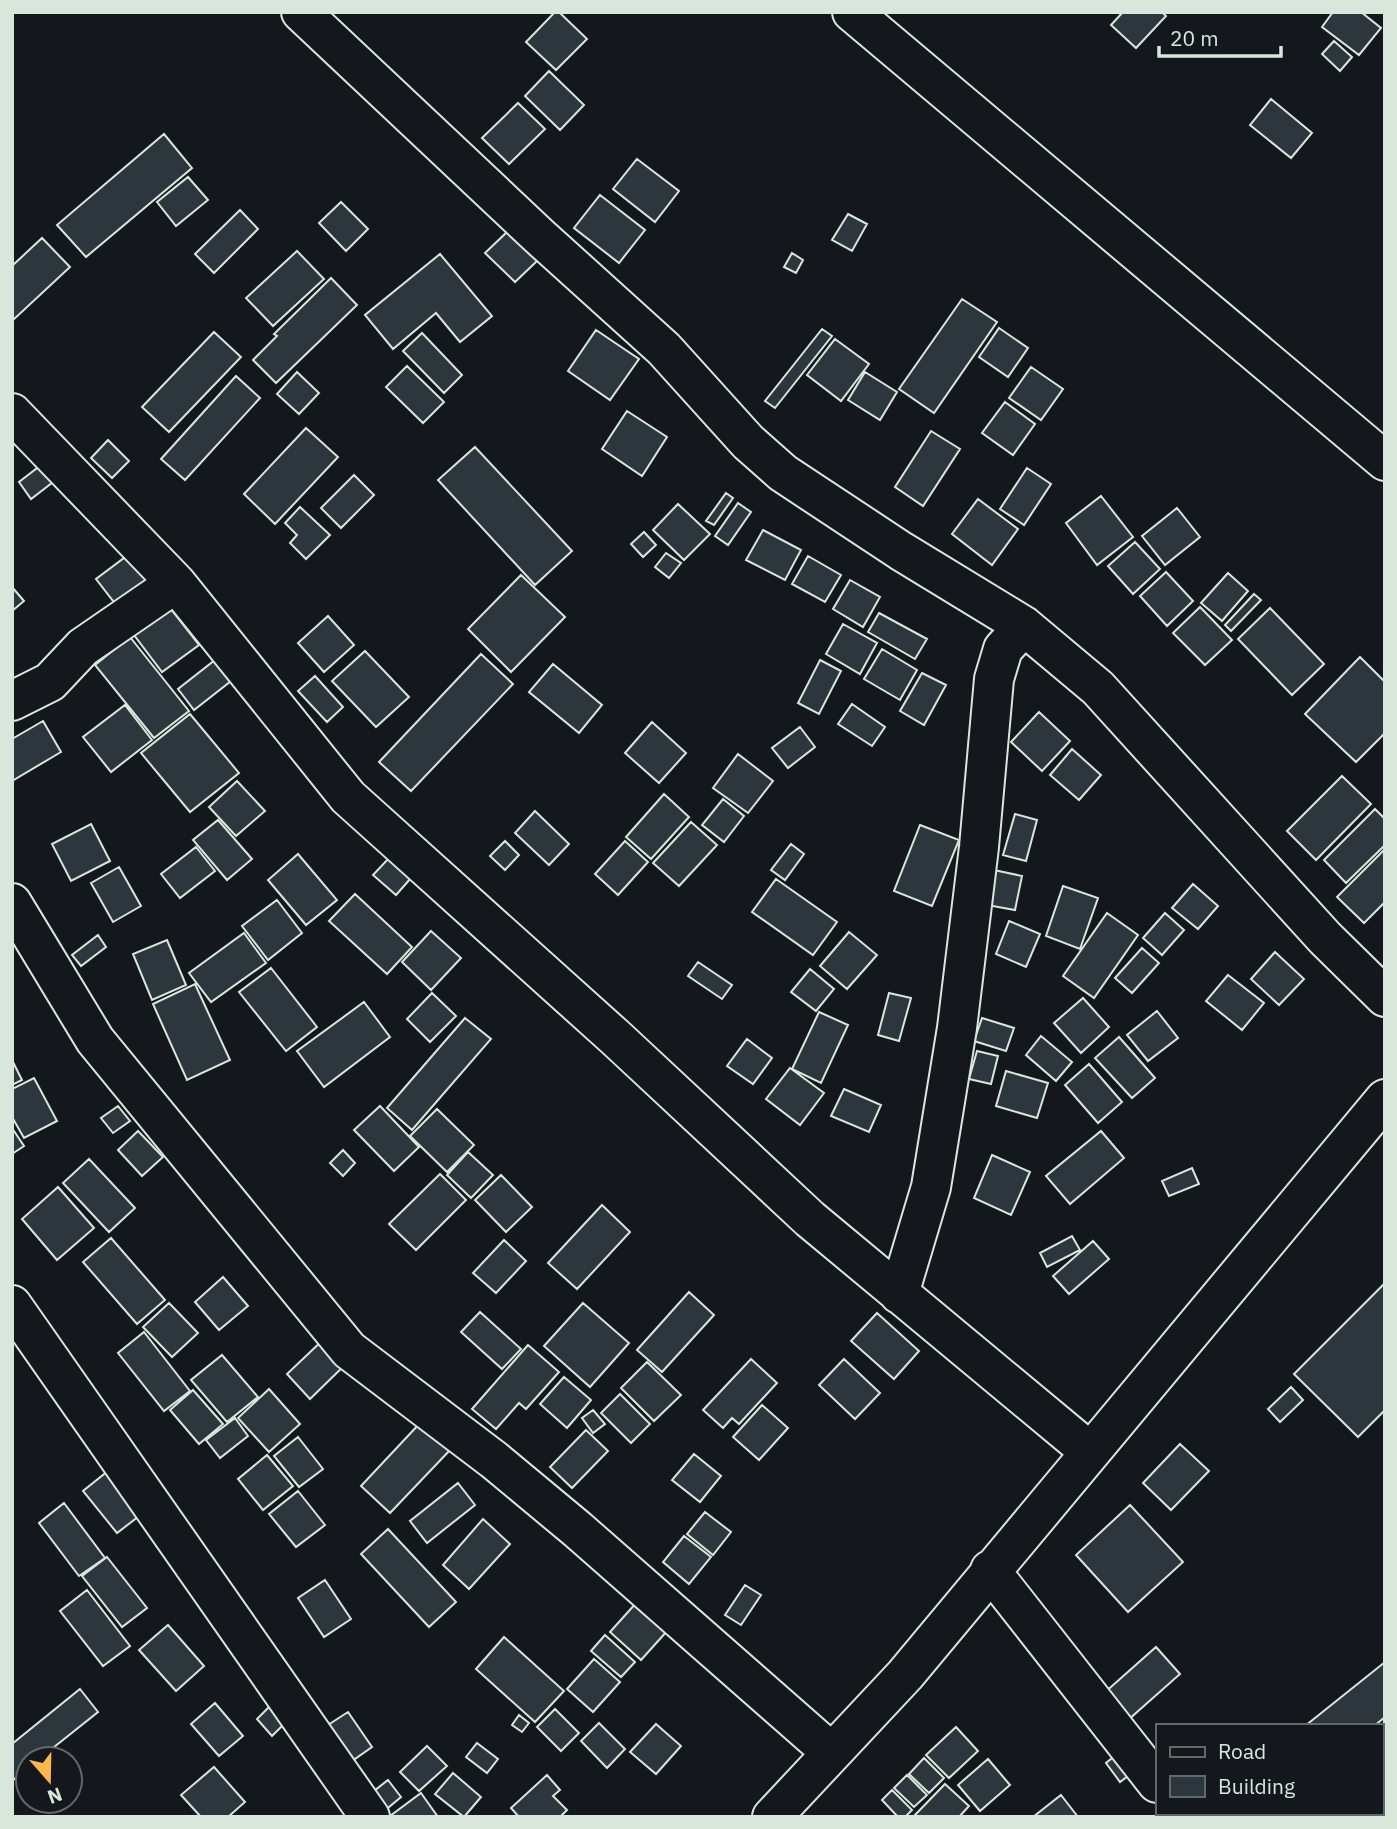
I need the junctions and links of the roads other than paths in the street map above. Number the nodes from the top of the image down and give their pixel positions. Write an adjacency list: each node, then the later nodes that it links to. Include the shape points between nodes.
1 (301, 12): 6 (street, via 664,349 748,442 783,473)
2 (852, 12): 4 (street)
3 (12, 413): 5 (street)
4 (1385, 461)
5 (176, 583): 7 (street, via 83,647 50,682); 11 (street, via 348,797 810,1219)
6 (1024, 626): 9 (street, via 1098,688 1325,938); 11 (street, via 1003,649 994,680 957,1028 931,1187)
7 (12, 701)
8 (12, 903): 15 (street, via 95,1040 349,1349 577,1529)
9 (1385, 997)
10 (1385, 1099): 13 (street)
11 (899, 1294): 13 (street)
12 (12, 1305): 17 (street)
13 (1089, 1451): 14 (street)
14 (990, 1570): 15 (street, via 905,1675); 16 (street)
15 (832, 1753): 18 (street)
16 (1156, 1782)
17 (370, 1817)
18 (772, 1817)

